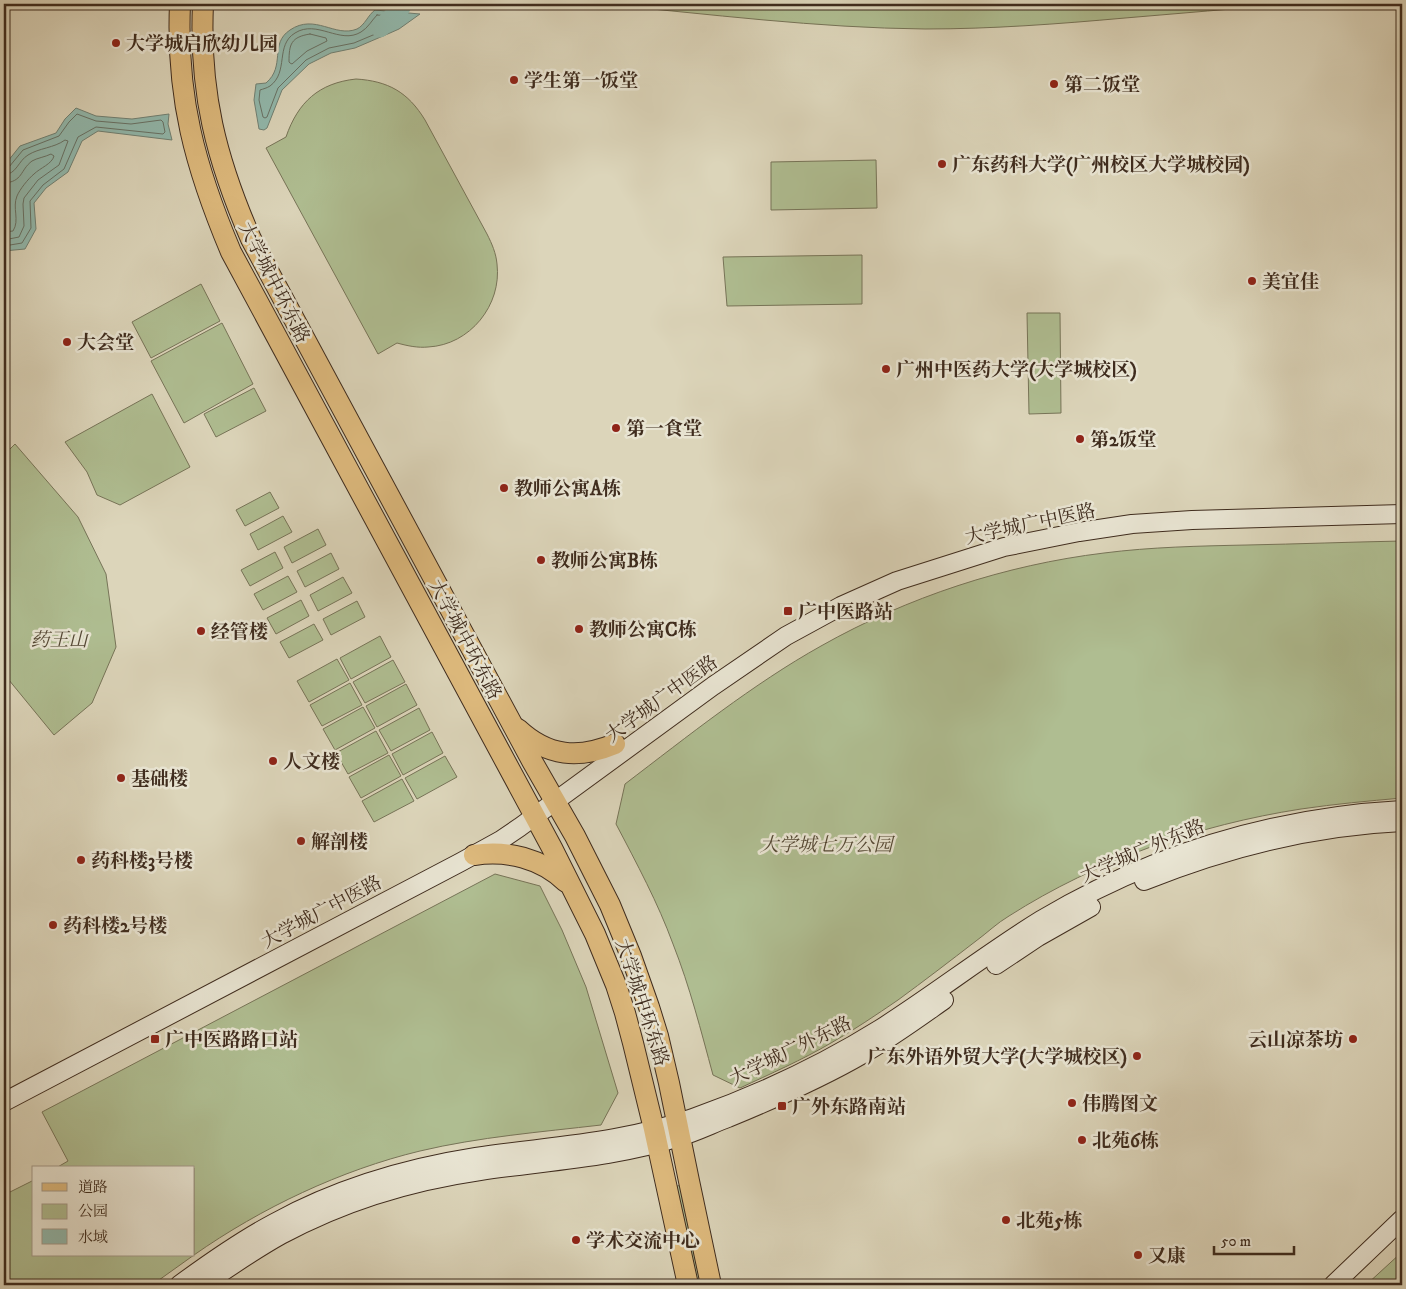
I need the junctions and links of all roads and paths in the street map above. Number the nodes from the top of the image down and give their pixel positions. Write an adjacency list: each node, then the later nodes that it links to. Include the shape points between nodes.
1 (180, 4): 9 (main road, 大学城中环东路, via 179,57 188,123 206,189 231,252)
2 (203, 4): 5 (main road, 大学城中环东路, via 202,56 208,105 222,166 243,220)
3 (1402, 504): 6 (main road, 大学城广中医路, via 1131,514 1060,524 978,543 893,571 799,616)
4 (1402, 514): 7 (main road, 大学城广中医路, via 1132,524 1004,547 913,575 849,602 786,636)
5 (512, 723): 6 (main road, via 532,741 558,752 588,752); 7 (main road, 大学城中环东路)
6 (615, 744): 7 (main road, 大学城广中医路)
7 (553, 797): 9 (main road, 大学城广中医路); 15 (main road, 大学城中环东路, via 595,875 631,956 658,1036)
8 (1402, 810): 15 (main road, 大学城广外东路, via 1336,815 1276,826 1190,850 1136,872 1040,921 831,1058 692,1118)
9 (532, 812): 11 (main road, 大学城广中医路, via 501,840); 12 (main road, 大学城中环东路); 13 (main road, 大学城广中医路)
10 (1402, 822): 15 (main road, 大学城广外东路, via 1292,836 1245,847 1135,885 1038,937 863,1054 780,1096)
11 (474, 855): 12 (main road, via 504,853 524,857 544,866); 14 (main road, 大学城广中医路)
12 (571, 887): 16 (main road, 大学城中环东路, via 616,985)
13 (4, 1088)
14 (4, 1102)
15 (678, 1130): 16 (main road, 大学城广外东路); 22 (main road, 大学城中环东路)
16 (656, 1136): 19 (main road, 大学城广外东路, via 479,1156 416,1168 377,1180 304,1207 275,1222); 20 (main road, 大学城广外东路, via 611,1154 448,1176 396,1188 336,1209 282,1234); 21 (main road, 大学城中环东路)
17 (1402, 1219): 23 (main road)
18 (1402, 1236): 24 (main road)
19 (179, 1285)
20 (203, 1285)
21 (688, 1285)
22 (711, 1285)
23 (1333, 1285)
24 (1350, 1285)

